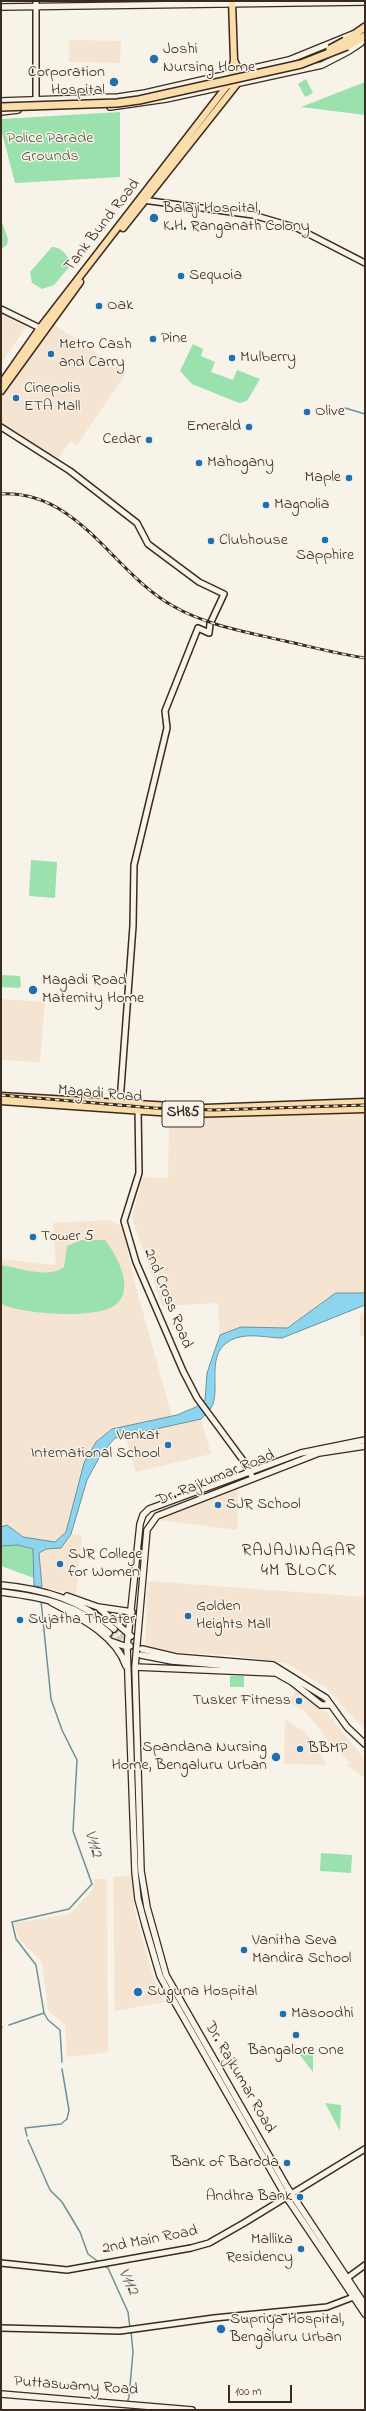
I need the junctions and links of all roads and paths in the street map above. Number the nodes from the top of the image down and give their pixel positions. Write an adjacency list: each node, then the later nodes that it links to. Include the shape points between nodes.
1 (232, 2): 2 (main road); 3 (main road); 8 (main road)
2 (365, 2)
3 (36, 4): 4 (main road); 15 (street)
4 (1, 7)
5 (365, 26): 6 (highway)
6 (362, 35): 7 (highway); 9 (main road, via 343,36 289,60); 11 (main road, via 361,43 322,66)
7 (346, 44): 16 (highway, bridge, via 315,57 140,96); 17 (highway, bridge, via 301,64 139,100)
8 (234, 60): 9 (main road); 10 (main road)
9 (239, 71): 10 (main road); 11 (main road)
10 (231, 72): 12 (main road); 15 (main road, via 131,95)
11 (237, 84): 12 (main road); 20 (main road)
12 (227, 86): 13 (main road); 14 (main road, Tank Bund Road)
13 (218, 88): 14 (main road); 18 (main road, via 122,106)
14 (219, 96): 20 (main road, Tank Bund Road)
15 (36, 99): 16 (main road); 18 (street)
16 (1, 102)
17 (1, 107)
18 (36, 109): 19 (main road)
19 (1, 112)
20 (143, 200): 21 (street, via 253,215 296,228); 23 (main road, Tank Bund Road); 25 (main road)
21 (365, 263)
22 (1, 309): 23 (street)
23 (40, 328): 24 (main road, Tank Bund Road)
24 (1, 384)
25 (1, 391)
26 (1, 427): 29 (street, via 70,471 137,523 148,544 199,582 224,594 210,624 209,633 198,628 165,711 166,728 136,852)
27 (1, 1096): 29 (main road, Magadi Road / SH85)
28 (1, 1101): 33 (main road, Magadi Road / SH85)
29 (120, 1102): 31 (main road, Magadi Road / SH85)
30 (365, 1102): 31 (main road, Magadi Road / SH85, via 248,1108)
31 (138, 1104): 33 (street, 2nd Cross Road)
32 (365, 1109): 33 (main road, Magadi Road / SH85, via 243,1114)
33 (138, 1112): 36 (street, 2nd Cross Road, via 139,1173 124,1221 136,1262 197,1398)
34 (365, 1440): 36 (main road, Dr. Rajkumar Road, via 301,1453)
35 (365, 1446): 36 (main road, Dr. Rajkumar Road, via 319,1453)
36 (252, 1475): 42 (main road, Dr. Rajkumar Road, via 149,1509 143,1515 137,1543); 45 (main road, Dr. Rajkumar Road, via 157,1516 151,1522 145,1544)
37 (1, 1585): 39 (main road, via 29,1587)
38 (1, 1592): 40 (main road)
39 (54, 1594): 40 (main road, via 88,1610 112,1631 76,1609); 41 (main road, via 78,1599)
40 (45, 1599): 44 (main road, via 77,1616)
41 (98, 1607): 42 (main road); 43 (main road)
42 (132, 1612): 43 (main road, Dr. Rajkumar Road)
43 (129, 1634): 45 (main road); 46 (main road, Dr. Rajkumar Road)
44 (107, 1639): 46 (main road); 48 (main road, via 121,1655)
45 (136, 1643): 46 (main road); 47 (main road, Dr. Rajkumar Road)
46 (127, 1647): 48 (main road, Dr. Rajkumar Road)
47 (135, 1667): 49 (main road); 53 (main road, Dr. Rajkumar Road, via 141,1871 147,1907 166,1975)
48 (128, 1672): 53 (main road, Dr. Rajkumar Road, via 135,1872 138,1899 154,1957 160,1976 173,2000)
49 (278, 1672): 50 (main road, via 321,1704); 50 (main road, via 254,1666 164,1660 142,1652 273,1665 326,1698)
50 (329, 1705): 51 (main road)
51 (365, 1744)
52 (365, 2149): 53 (street, 2nd Main Road)
53 (288, 2194): 54 (street, 2nd Main Road, via 209,2242 191,2248 67,2270); 56 (main road, Dr. Rajkumar Road); 57 (main road, Dr. Rajkumar Road)
54 (1, 2263)
55 (365, 2265): 56 (street)
56 (346, 2279): 57 (main road, Dr. Rajkumar Road)
57 (356, 2297): 58 (main road, Dr. Rajkumar Road); 59 (main road, Dr. Rajkumar Road); 60 (street, via 327,2307 140,2328 74,2331)
58 (365, 2305)
59 (365, 2314)
60 (1, 2328)
61 (1, 2394): 62 (main road, Puttaswamy Road)
62 (192, 2410)

